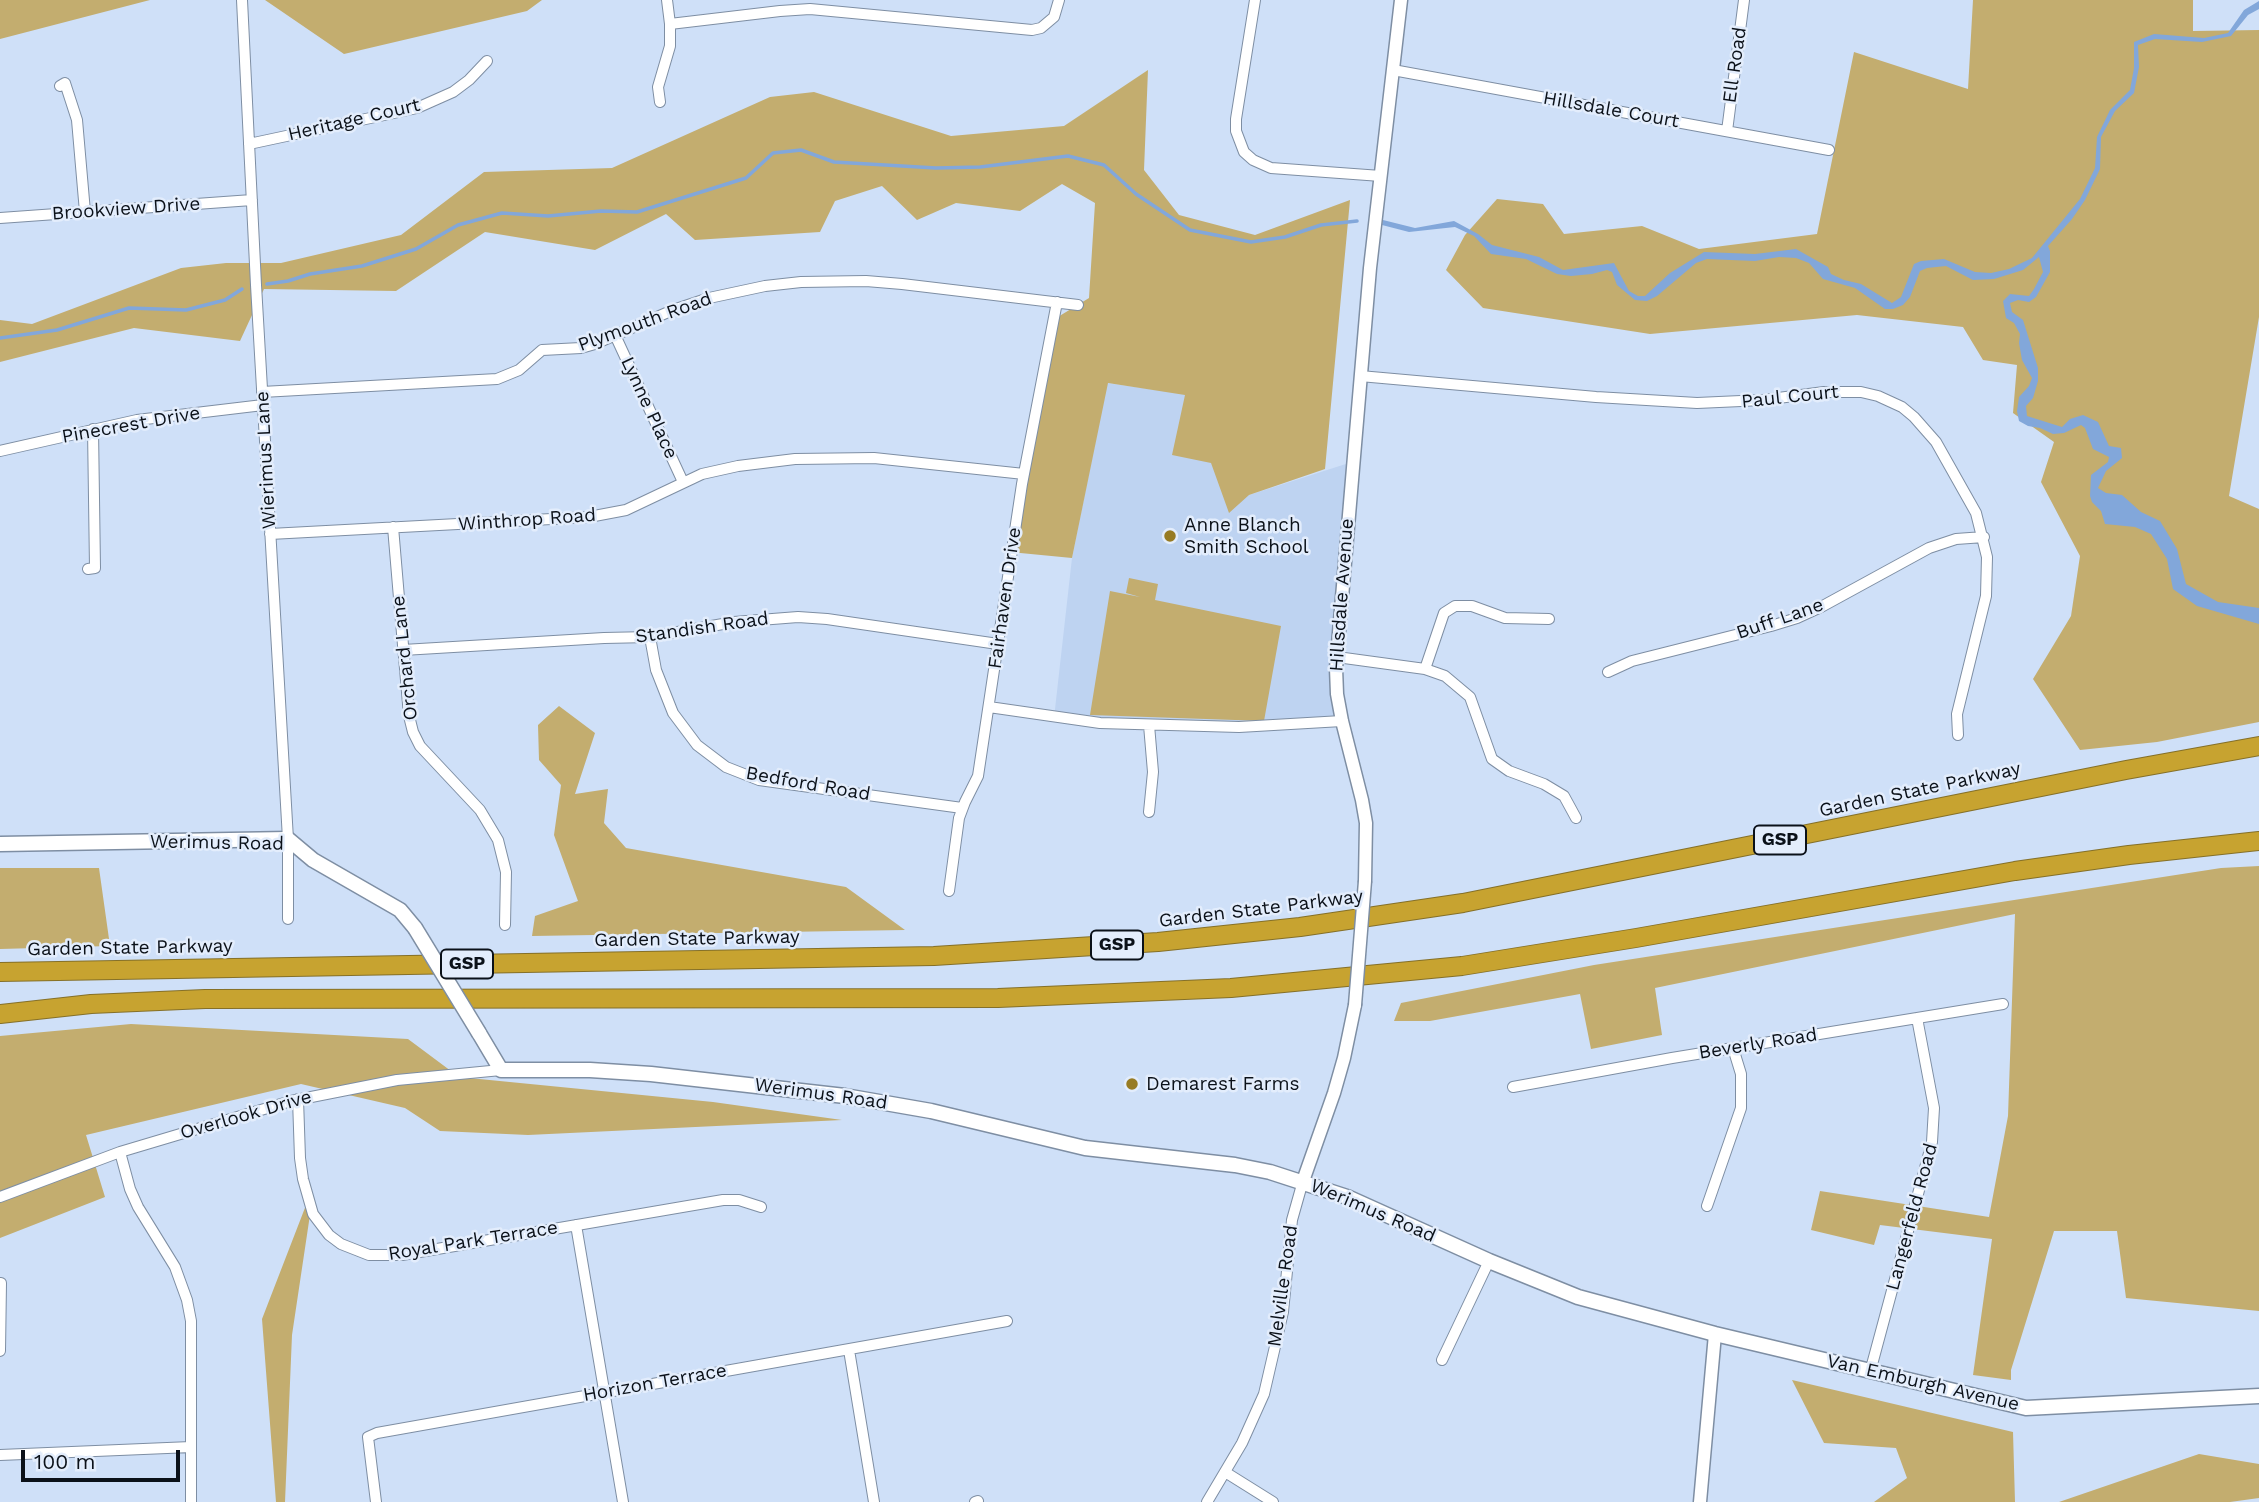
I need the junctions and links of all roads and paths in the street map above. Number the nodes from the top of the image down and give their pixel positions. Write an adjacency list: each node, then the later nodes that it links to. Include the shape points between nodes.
1 (242, 0): 13 (street, Wierimus Lane)
2 (667, 0): 7 (street)
3 (1255, 0): 15 (street, via 1236,119 1244,152 1271,168)
4 (1401, 0): 9 (street, Hillsdale Avenue)
5 (1744, 0): 12 (street, Ell Road)
6 (1059, 1): 7 (street, via 1054,17 1031,30 810,9)
7 (670, 24): 11 (street, via 666,66 658,87)
8 (487, 61): 13 (street, Heritage Court, via 453,92 417,107)
9 (1393, 70): 12 (street, Hillsdale Court); 15 (street, Hillsdale Avenue)
10 (60, 86): 17 (street, via 65,83 77,120)
11 (660, 102)
12 (1727, 131): 14 (street, Hillsdale Court)
13 (249, 144): 16 (street, Wierimus Lane)
14 (1829, 150)
15 (1381, 176): 22 (street, Hillsdale Avenue)
16 (251, 200): 17 (street, Brookview Drive); 23 (street, Wierimus Lane)
17 (85, 212): 18 (street, Brookview Drive)
18 (0, 218)
19 (1057, 302): 20 (street, Plymouth Road); 21 (street, Plymouth Road, via 890,283 801,282 709,298); 27 (street, Fairhaven Drive)
20 (1078, 305)
21 (615, 335): 23 (street, Plymouth Road, via 581,348 542,350 519,370 497,379); 28 (street, Lynne Place)
22 (1360, 376): 31 (street, Paul Court, via 1697,403 1824,391 1878,396 1902,407 1936,442 1976,513); 37 (street, Hillsdale Avenue)
23 (262, 391): 24 (street, Wierimus Lane)
24 (263, 405): 25 (street, Pinecrest Drive); 30 (street, Wierimus Lane)
25 (93, 429): 26 (street, Pinecrest Drive); 32 (street, via 95,568)
26 (0, 451)
27 (1024, 474): 28 (street, Winthrop Road, via 835,457 729,467); 35 (street, Fairhaven Drive)
28 (682, 482): 29 (street, Winthrop Road, via 626,510 589,517)
29 (393, 527): 30 (street, Winthrop Road); 36 (street, Orchard Lane)
30 (271, 534): 48 (street, Wierimus Lane)
31 (1984, 537): 39 (street, Buff Lane, via 1942,542 1797,618 1632,661); 43 (street, Paul Court, via 1986,596 1956,714)
32 (88, 569)
33 (1549, 619): 38 (street, via 1505,618 1472,606 1455,606 1444,613)
34 (650, 637): 35 (street, Standish Road, via 734,622 798,617); 36 (street, Standish Road); 45 (street, Bedford Road, via 656,670 673,713 697,745 726,767 759,780)
35 (998, 644): 40 (street, Fairhaven Drive)
36 (403, 650): 53 (street, Orchard Lane, via 409,716 420,747 480,810 498,840 506,872)
37 (1337, 657): 38 (street); 41 (street, Hillsdale Avenue)
38 (1425, 669): 47 (street, via 1445,676 1470,697 1498,765 1564,796)
39 (1608, 672)
40 (989, 707): 42 (street, via 1067,720); 45 (street, Fairhaven Drive, via 978,776)
41 (1342, 722): 42 (street); 63 (street, Hillsdale Avenue, bridge, via 1366,823 1365,881 1354,1005 1344,1058)
42 (1149, 725): 46 (street)
43 (1958, 735)
44 (2259, 746): 54 (highway, Garden State Parkway / GSP, via 1463,903 1181,940 934,956)
45 (962, 808): 51 (street, Fairhaven Drive)
46 (1150, 812)
47 (1576, 818)
48 (288, 839): 50 (main road, Werimus Road); 52 (street, Wierimus Lane); 59 (main road, Werimus Road, bridge, via 313,860 391,904 415,928)
49 (2259, 841): 56 (highway, GSP, via 2015,871 1486,962 1231,988 998,998 205,999)
50 (0, 844)
51 (949, 891)
52 (288, 919)
53 (505, 925)
54 (0, 972)
55 (2003, 1004): 57 (street, Beverly Road)
56 (0, 1014)
57 (1917, 1018): 58 (street, Beverly Road); 75 (street, Langerfeld Road, via 1934,1108 1933,1142)
58 (1733, 1048): 60 (street, Beverly Road); 65 (street, via 1741,1074 1741,1108)
59 (501, 1070): 61 (street, Overlook Drive, via 397,1080); 63 (main road, Werimus Road, via 651,1074 845,1096 931,1111 1085,1148 1235,1165)
60 (1513, 1087)
61 (298, 1099): 62 (street, Overlook Drive); 67 (street, Royal Park Terrace, via 300,1158 311,1208 330,1235 355,1251 385,1257)
62 (120, 1152): 64 (street, Overlook Drive); 78 (street, via 138,1207 174,1267 187,1300)
63 (1303, 1181): 68 (main road, Werimus Road); 80 (street, Melville Road, via 1292,1220 1283,1312 1271,1369 1254,1419)
64 (0, 1197)
65 (1707, 1206)
66 (761, 1207): 67 (street, Royal Park Terrace, via 723,1200)
67 (576, 1226): 76 (street)
68 (1489, 1261): 71 (main road, Werimus Road, via 1578,1297); 74 (street)
69 (1, 1283): 73 (street)
70 (1007, 1321): 72 (street, Horizon Terrace)
71 (1715, 1334): 75 (main road, Van Emburgh Avenue); 87 (street)
72 (849, 1350): 76 (street, Horizon Terrace); 84 (street)
73 (0, 1351)
74 (1442, 1360)
75 (1871, 1372): 77 (main road, Van Emburgh Avenue, via 2026,1408)
76 (604, 1391): 82 (street, Horizon Terrace, via 368,1437); 83 (street)
77 (2259, 1396)
78 (191, 1447): 79 (street); 81 (street)
79 (0, 1455)
80 (1225, 1472): 85 (street, Melville Road); 86 (street)
81 (191, 1502)
82 (376, 1502)
83 (623, 1502)
84 (874, 1502)
85 (1207, 1502)
86 (1273, 1502)
87 (1700, 1502)

